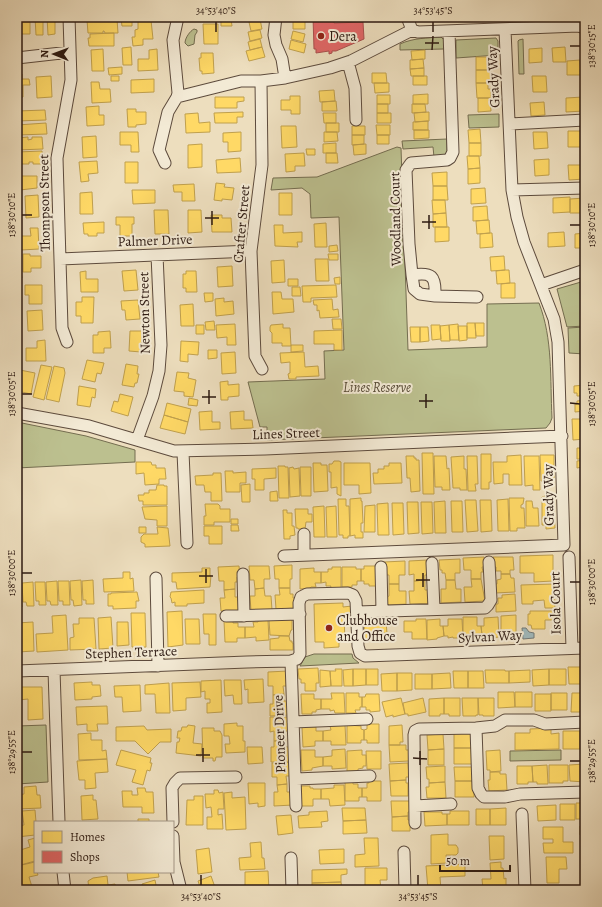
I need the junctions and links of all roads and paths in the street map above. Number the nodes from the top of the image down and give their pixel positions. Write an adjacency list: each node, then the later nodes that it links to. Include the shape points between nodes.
1 (69, 17): 9 (street, Thompson Street)
2 (178, 17): 14 (street, via 173,40)
3 (276, 17): 12 (street, via 274,35)
4 (407, 17): 6 (street)
5 (585, 28): 7 (street, via 578,26)
6 (412, 30): 8 (street); 11 (street)
7 (505, 30): 8 (street); 17 (street, Grady Way)
8 (449, 31): 25 (street, Woodland Court, via 453,152 447,160 411,163 406,170)
9 (70, 52): 10 (street); 23 (street, Thompson Street, via 71,80 57,158)
10 (17, 58)
11 (348, 62): 12 (street, via 313,73); 15 (street, via 355,88)
12 (285, 78): 13 (street)
13 (261, 81): 14 (street, via 241,81); 21 (street, Crafter Street, via 262,165)
14 (177, 97): 18 (street, via 168,112 159,150)
15 (356, 120)
16 (585, 120): 17 (street, Grady Way)
17 (510, 124): 20 (street, Grady Way)
18 (165, 163)
19 (585, 188): 20 (street)
20 (512, 190): 26 (street, Grady Way, via 524,242)
21 (251, 251): 22 (street, Palmer Drive); 30 (street, Crafter Street, via 254,356)
22 (157, 255): 23 (street, Palmer Drive); 33 (street, Newton Street, via 160,360 153,396)
23 (60, 259): 29 (street, Thompson Street, via 62,328)
24 (585, 270): 26 (street)
25 (412, 275): 27 (street, Woodland Court, via 416,292 423,296); 27 (street, Woodland Court, via 430,275 435,283)
26 (541, 285): 32 (street, Grady Way, via 554,319 558,342)
27 (435, 296): 28 (street, Woodland Court)
28 (477, 297)
29 (67, 342)
30 (262, 369)
31 (17, 413): 33 (street, Lines Street, via 89,426)
32 (562, 436): 34 (street, Lines Street); 37 (street, Grady Way, via 564,546)
33 (137, 440): 34 (street, Lines Street, via 174,452)
34 (183, 452): 36 (street)
35 (304, 534): 37 (street)
36 (187, 543)
37 (304, 555): 38 (street, Grady Way)
38 (284, 556)
39 (569, 557): 51 (street, Isola Court)
40 (489, 562): 45 (street, via 491,600 488,605 484,608)
41 (432, 564): 45 (street)
42 (381, 567): 46 (street)
43 (243, 574): 50 (street)
44 (156, 578): 54 (street)
45 (434, 609): 46 (street)
46 (382, 610): 47 (street)
47 (357, 612): 48 (street, via 356,601 353,595 348,593 307,594 301,597); 51 (street, Sylvan Way, via 358,646 360,653 365,656)
48 (300, 614): 50 (street); 53 (street, via 300,654 297,659)
49 (226, 616): 50 (street)
50 (244, 616)
51 (572, 648): 52 (street, Sylvan Way)
52 (585, 648)
53 (291, 661): 54 (street, Stephen Terrace); 58 (street, Pioneer Drive)
54 (158, 666): 55 (street, Stephen Terrace)
55 (54, 670): 56 (street, Stephen Terrace); 69 (street)
56 (17, 671)
57 (367, 719): 58 (street)
58 (293, 722): 63 (street, Pioneer Drive)
59 (585, 722): 60 (street, via 545,724 534,720 505,720 495,726)
60 (476, 728): 64 (street, via 478,788 484,797); 67 (street, via 419,729 415,732)
61 (370, 776): 63 (street)
62 (236, 777): 70 (street, via 180,778 172,788)
63 (296, 779): 66 (street, Pioneer Drive)
64 (585, 792)
65 (451, 804): 67 (street)
66 (296, 806)
67 (415, 806): 71 (street)
68 (522, 814): 80 (street)
69 (59, 821)
70 (173, 821)
71 (415, 823)
72 (404, 852): 79 (street)
73 (291, 858): 78 (street)
74 (174, 862): 77 (street)
75 (63, 873): 76 (street)
76 (66, 890)
77 (181, 890)
78 (292, 890)
79 (405, 890)
80 (525, 890)

